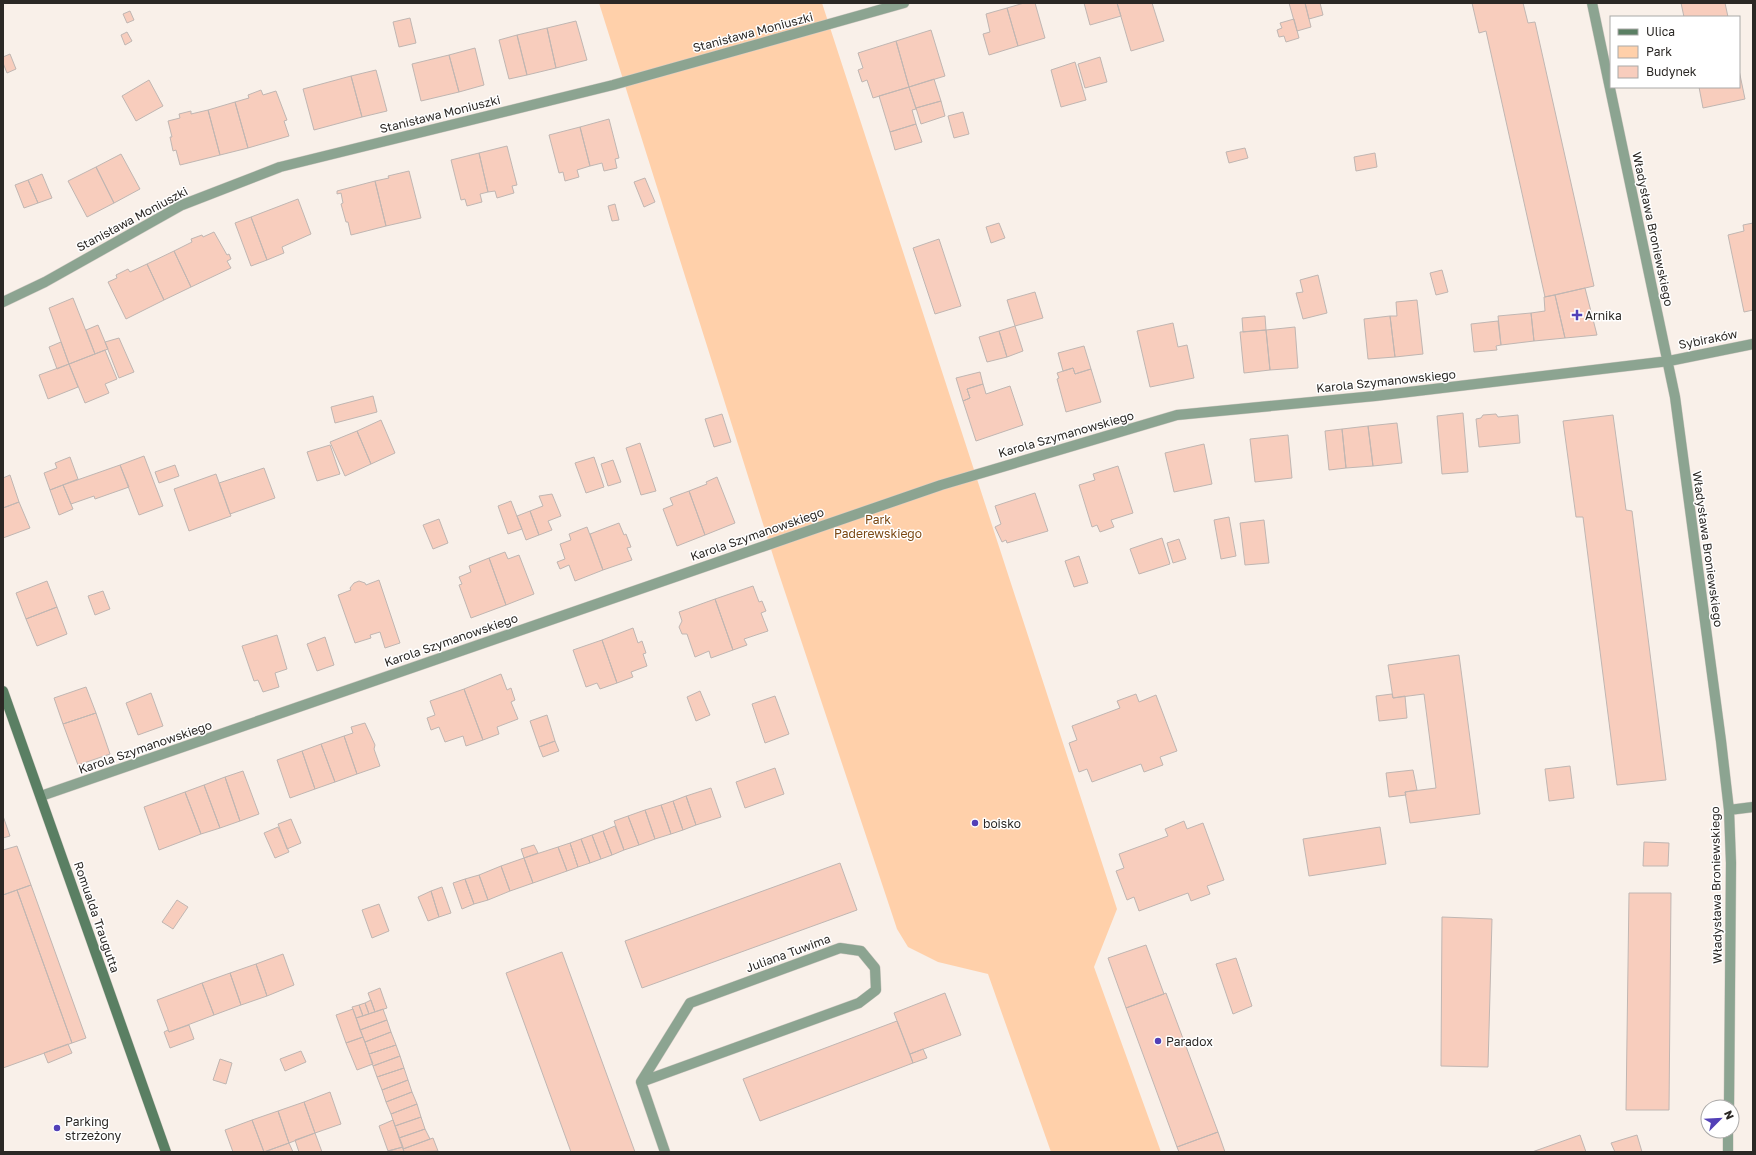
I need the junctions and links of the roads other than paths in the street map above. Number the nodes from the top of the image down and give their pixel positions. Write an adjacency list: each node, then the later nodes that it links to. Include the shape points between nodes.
1 (904, 3): 5 (street, Stanisława Moniuszki, via 613,85 280,167 182,205 45,282)
2 (1592, 3): 3 (street, Władysława Broniewskiego)
3 (1610, 86)
4 (1610, 88): 7 (street, Władysława Broniewskiego)
5 (3, 302)
6 (1753, 344): 7 (street, Sybiraków)
7 (1669, 360): 9 (street, Karola Szymanowskiego, via 1375,396 1177,415 941,485); 11 (street, Władysława Broniewskiego)
8 (3, 691): 9 (street, Romualda Traugutta)
9 (41, 796): 15 (street, Romualda Traugutta)
10 (1753, 807): 11 (street)
11 (1729, 810): 13 (street, Władysława Broniewskiego)
12 (641, 1082): 12 (street, Juliana Tuwima, via 859,1003 876,990 875,968 862,951 840,948 690,1003); 16 (street)
13 (1729, 1099)
14 (1728, 1139): 17 (street)
15 (166, 1152)
16 (665, 1152)
17 (1728, 1152)

